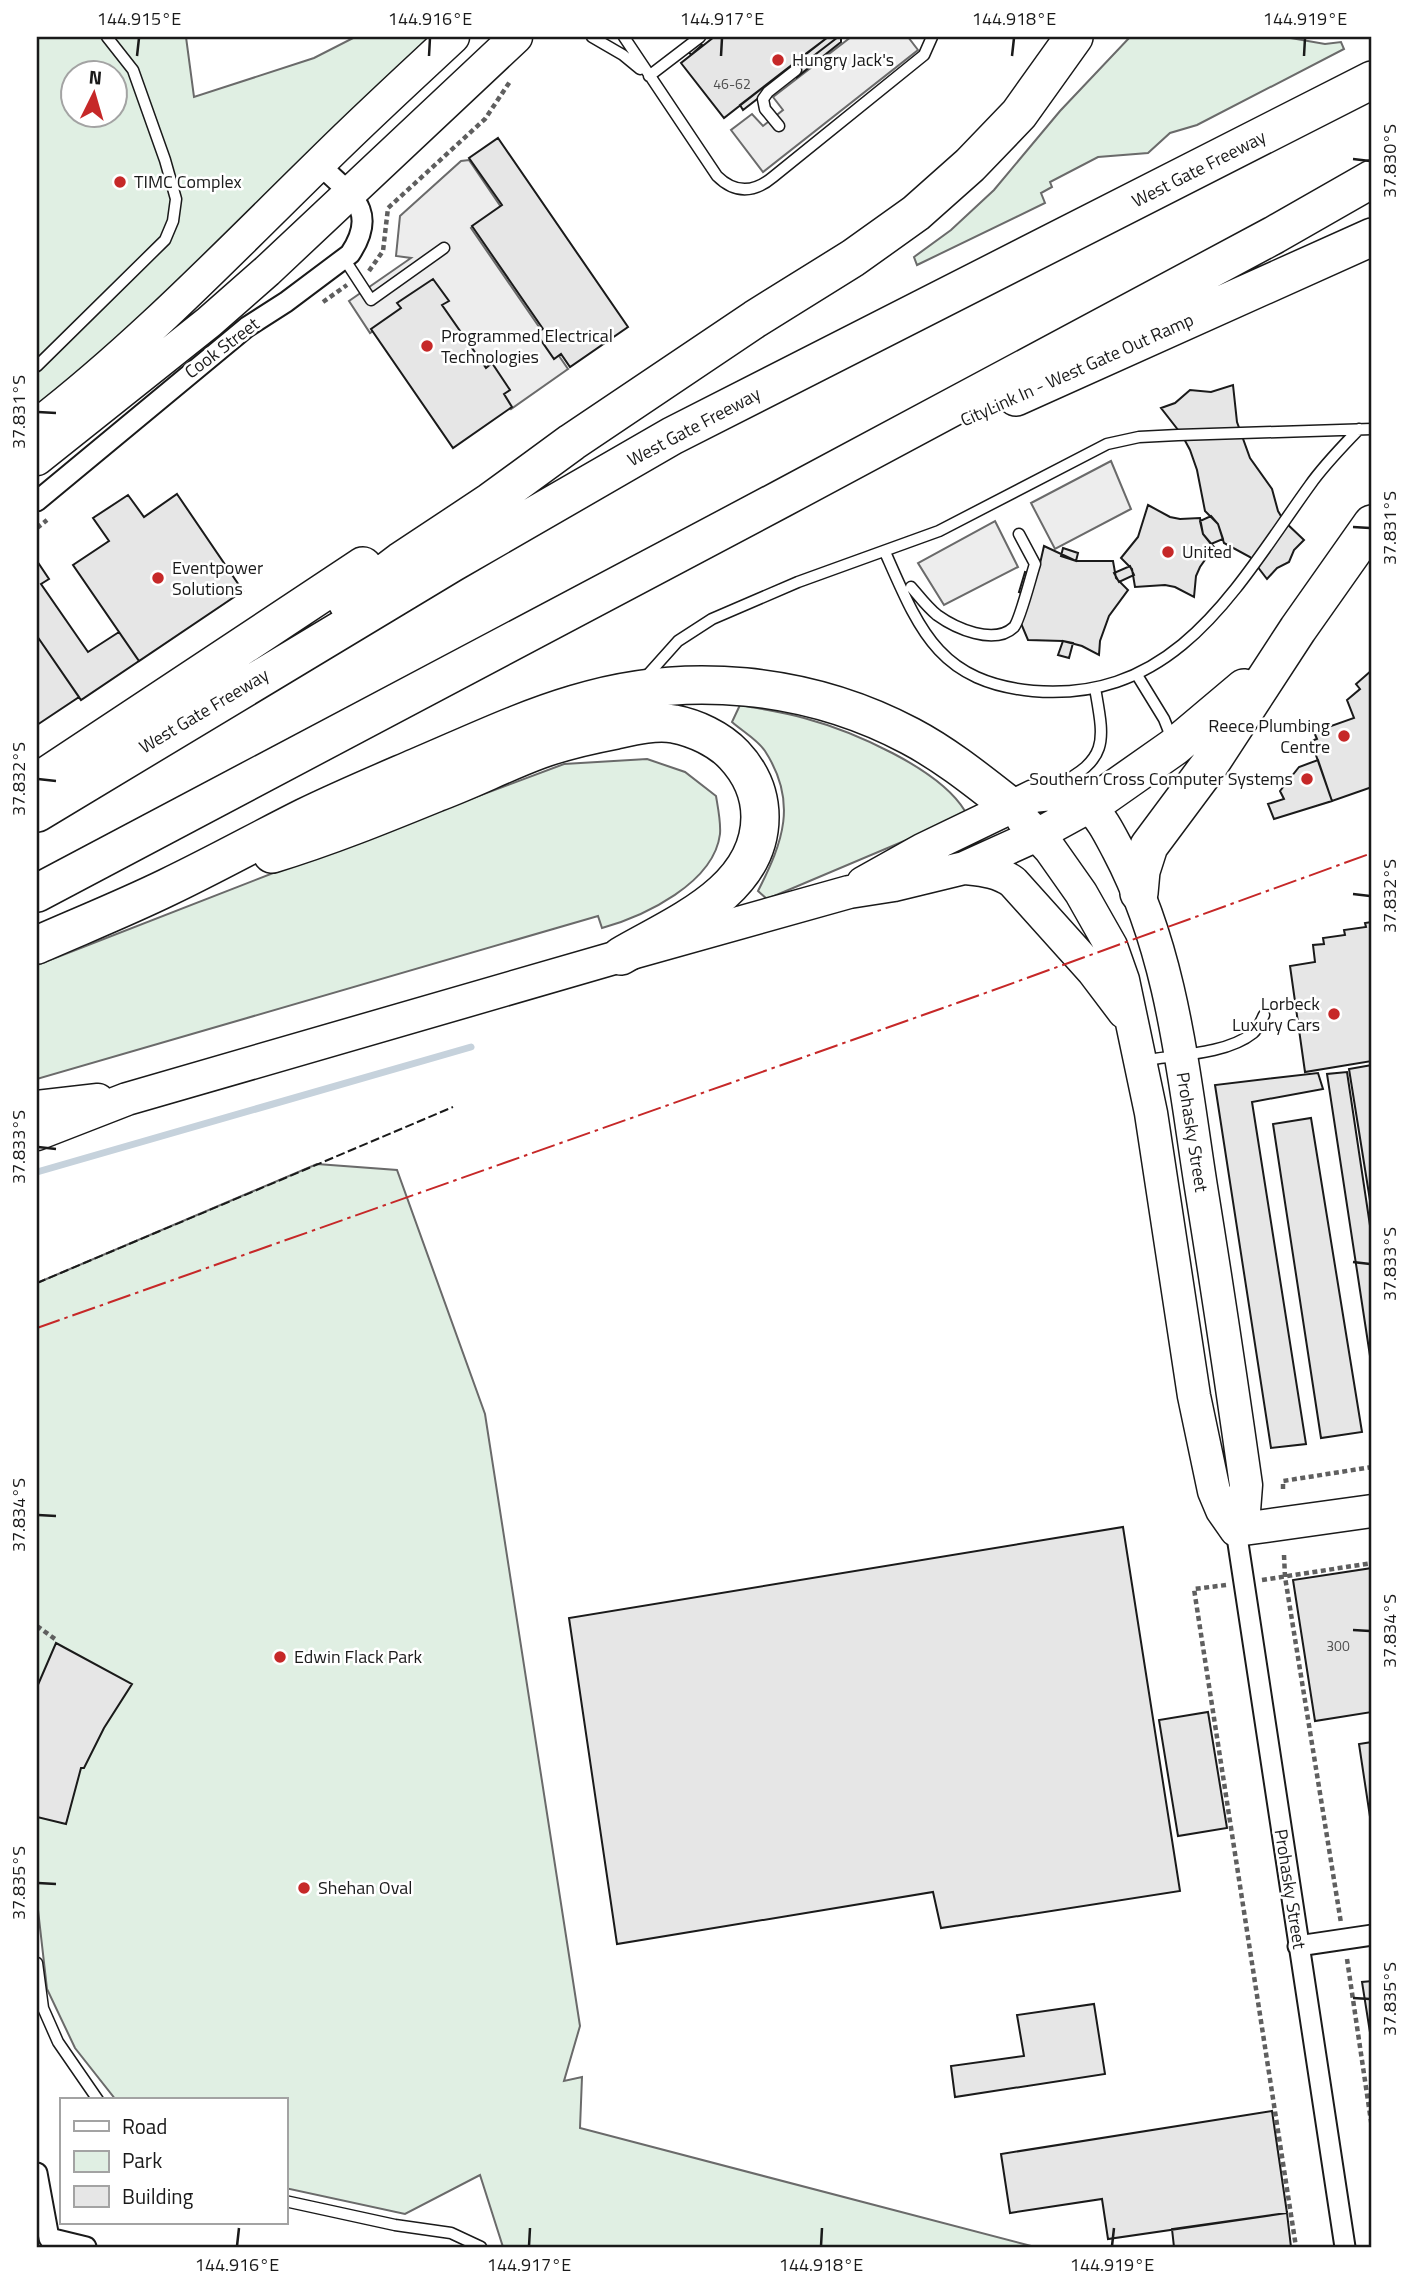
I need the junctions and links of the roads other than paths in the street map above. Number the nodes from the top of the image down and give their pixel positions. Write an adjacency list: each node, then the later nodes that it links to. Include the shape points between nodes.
1 (107, 37): 20 (lane, via 132,70 165,160 176,199 173,220 164,240)
2 (453, 37): 13 (main road)
3 (516, 37): 15 (main road, Cook Street)
4 (592, 37): 10 (lane)
5 (624, 37): 10 (lane)
6 (700, 37): 10 (lane)
7 (932, 37): 10 (lane, via 924,55 765,184 750,190 728,186 717,176)
8 (1074, 37): 19 (highway, via 1019,114 916,214)
9 (796, 70): 12 (lane, via 763,99)
10 (649, 76)
11 (1372, 79): 34 (highway, West Gate Freeway, via 672,436)
12 (779, 126)
13 (319, 164): 15 (street, Cook Street); 23 (main road, via 169,309)
14 (1372, 179): 25 (highway)
15 (349, 194): 18 (street, Cook Street, via 363,212 357,244); 23 (main road, Cook Street, via 209,322)
16 (1372, 237): 25 (highway, CityLink In - West Gate Out Ramp)
17 (444, 248): 18 (lane, via 370,300)
18 (345, 260): 24 (street, Cook Street, via 247,327)
19 (755, 319): 34 (highway, via 401,561); 36 (highway, via 717,325 620,386 335,585)
20 (37, 366)
21 (1359, 429): 22 (lane); 28 (lane, via 1122,440 939,531); 31 (lane, via 1312,482 1212,617 1165,658)
22 (1372, 429)
23 (42, 443): 24 (street, Cook Street)
24 (42, 496)
25 (781, 499): 44 (highway)
26 (1372, 524): 30 (highway)
27 (1018, 534): 29 (lane, via 1035,564 1016,625 1006,631 986,635 956,627 935,614)
28 (885, 552): 32 (lane, via 925,634 963,671 1024,690); 33 (lane, via 712,619 678,641)
29 (911, 587)
30 (1298, 629): 35 (highway, via 1245,687); 45 (highway, via 1210,764 1149,846)
31 (1137, 675): 32 (lane); 35 (lane, via 1164,719)
32 (1096, 688): 37 (lane, via 1102,727 1099,750 1082,770)
33 (634, 690): 37 (highway, via 690,684 748,687 840,706 909,735); 42 (highway, via 577,703 513,726 319,810)
34 (192, 718): 39 (highway, West Gate Freeway)
35 (1174, 747): 38 (highway)
36 (37, 782)
37 (1022, 801): 38 (main road, via 1051,793); 40 (main road, Prohasky Street); 43 (main road)
38 (1090, 806): 40 (main road); 45 (main road, Prohasky Street)
39 (37, 813)
40 (1037, 835): 41 (main road); 49 (main road, Prohasky Street, via 1099,922 1123,979)
41 (964, 868): 43 (main road); 49 (main road, via 989,871 1013,882 1093,971)
42 (169, 887): 46 (highway); 47 (highway, via 307,843 541,750 634,726 673,724 696,730 727,748 752,779 760,818 755,847 730,887)
43 (849, 892): 47 (main road)
44 (37, 893)
45 (1139, 893): 50 (main road, Prohasky Street, via 1162,965)
46 (37, 946)
47 (621, 956): 52 (main road)
48 (1264, 1015): 50 (lane, via 1255,1032 1238,1042)
49 (1135, 1026): 51 (main road, Prohasky Street)
50 (1179, 1055): 51 (lane); 56 (main road, Prohasky Street, via 1246,1485)
51 (1142, 1060): 56 (main road, Prohasky Street, via 1194,1396 1214,1490)
52 (127, 1099): 53 (main road); 54 (main road)
53 (37, 1107)
54 (37, 1134)
55 (1372, 1511): 56 (main road)
56 (1236, 1530): 58 (street, Prohasky Street)
57 (1372, 1935): 58 (street)
58 (1298, 1946): 65 (street, Prohasky Street)
59 (37, 1963): 60 (lane, via 43,2008 58,2042)
60 (97, 2098)
61 (37, 2173): 63 (street, via 49,2238)
62 (287, 2201): 64 (lane, via 451,2233)
63 (86, 2247)
64 (481, 2247)
65 (1345, 2247)

